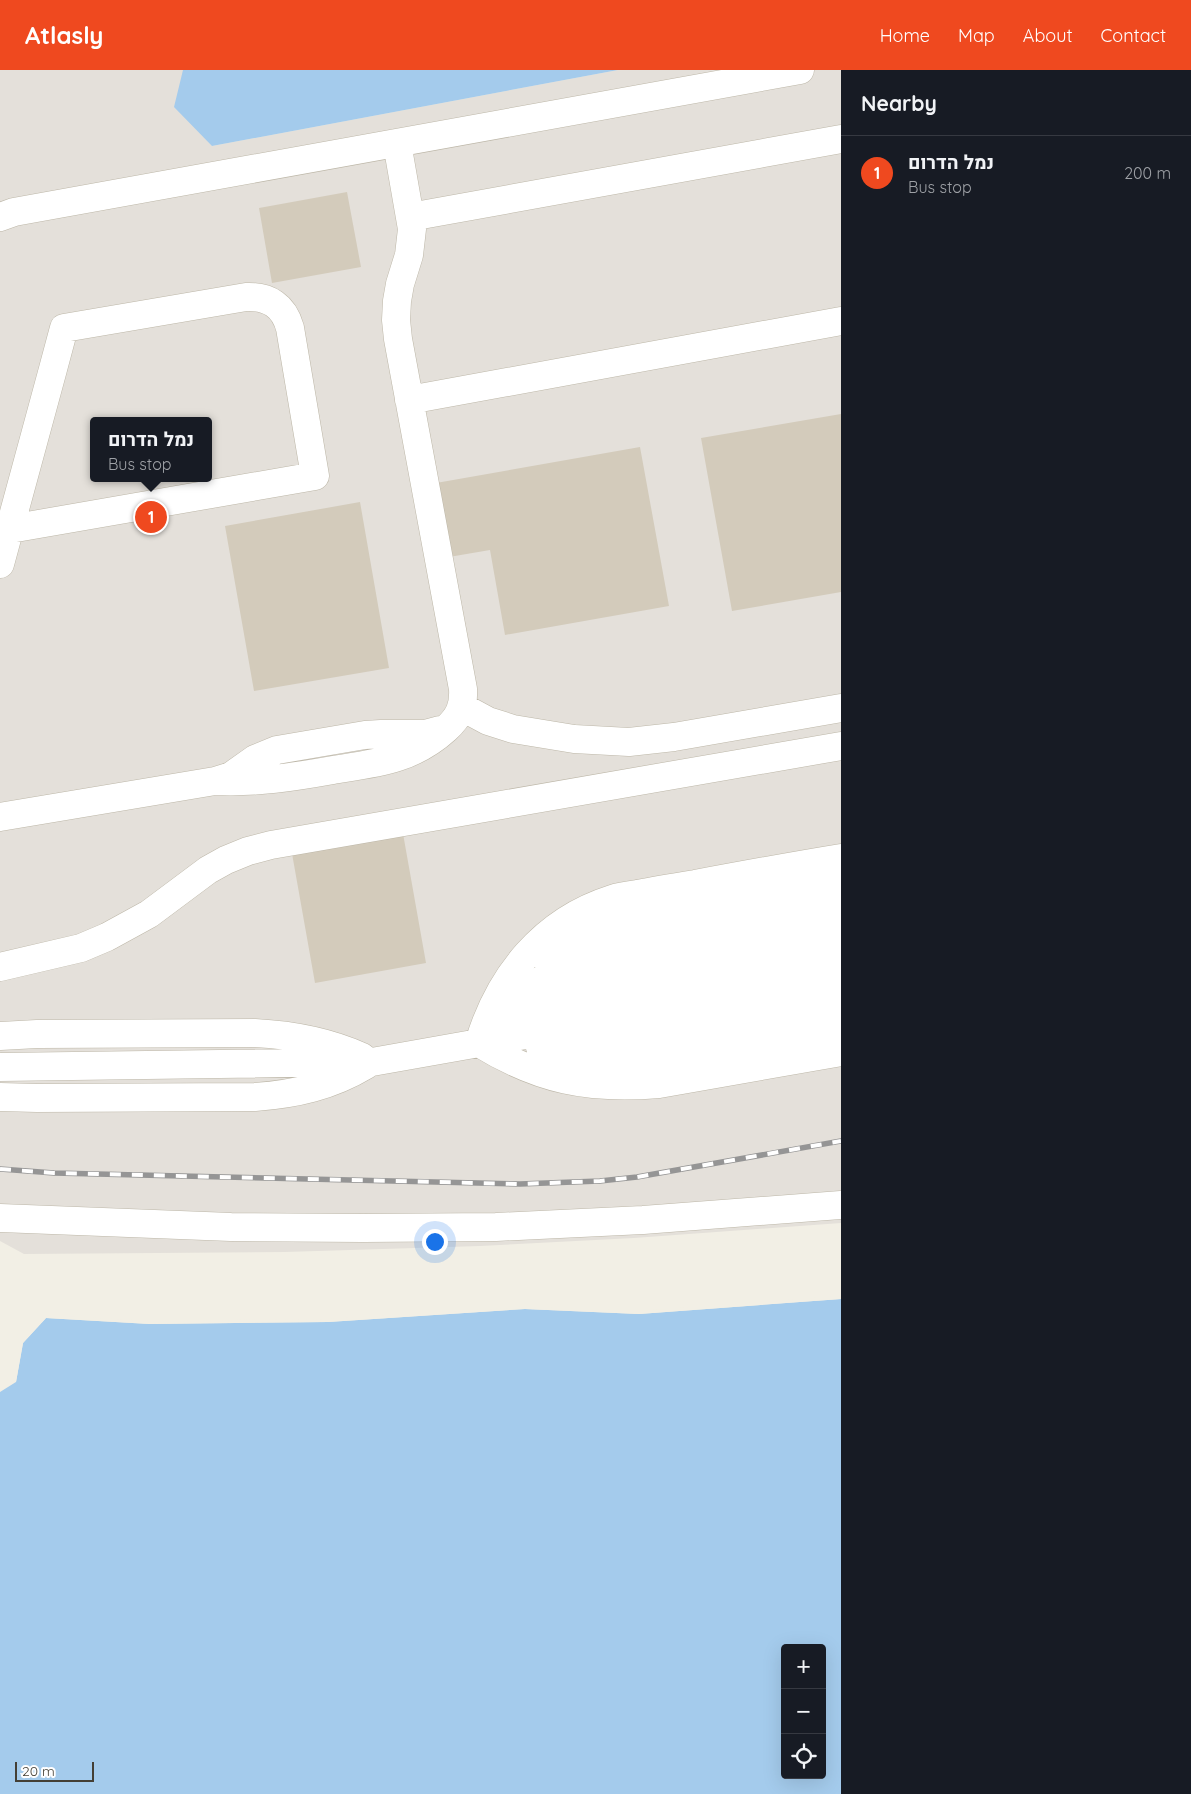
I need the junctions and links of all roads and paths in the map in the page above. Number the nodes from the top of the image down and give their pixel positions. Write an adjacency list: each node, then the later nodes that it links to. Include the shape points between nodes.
1 (800, 70): 3 (lane)
2 (841, 139): 5 (lane)
3 (397, 143): 4 (lane); 5 (lane)
4 (0, 216)
5 (410, 217): 7 (lane, via 412,241 400,284 396,320)
6 (841, 321): 7 (lane)
7 (409, 400): 11 (lane, via 463,689)
8 (10, 529): 8 (lane, via 315,476 290,328 282,310 266,298 246,296 64,328); 9 (lane)
9 (0, 564)
10 (841, 708): 11 (lane, via 629,742 574,739)
11 (456, 716): 13 (lane, via 436,738 388,761 261,781 215,782)
12 (841, 746): 19 (lane, via 248,851 208,870 149,914 107,937 73,950)
13 (0, 817)
14 (841, 858): 24 (lane, via 614,898 572,916 540,941 508,977 492,1006)
15 (841, 881): 24 (lane, via 630,919 578,936 533,965 516,982 488,1021)
16 (841, 907): 24 (lane, via 634,944 586,957 563,967 518,998)
17 (841, 932): 24 (lane, via 609,975 527,1009)
18 (841, 956): 24 (lane, via 600,1000 559,1011)
19 (0, 967)
20 (841, 979): 24 (lane)
21 (841, 1005): 24 (lane, via 610,1044 569,1047)
22 (841, 1030): 24 (lane, via 626,1066 569,1065 516,1055)
23 (0, 1036): 26 (lane, via 285,1034 344,1049)
24 (478, 1043): 25 (lane, via 546,1076 599,1086 629,1087); 26 (lane)
25 (841, 1052)
26 (372, 1062): 27 (lane); 28 (lane, via 332,1083 283,1095)
27 (0, 1067)
28 (0, 1096)
29 (841, 1205): 30 (lane, via 496,1227 231,1227)
30 (0, 1218)

